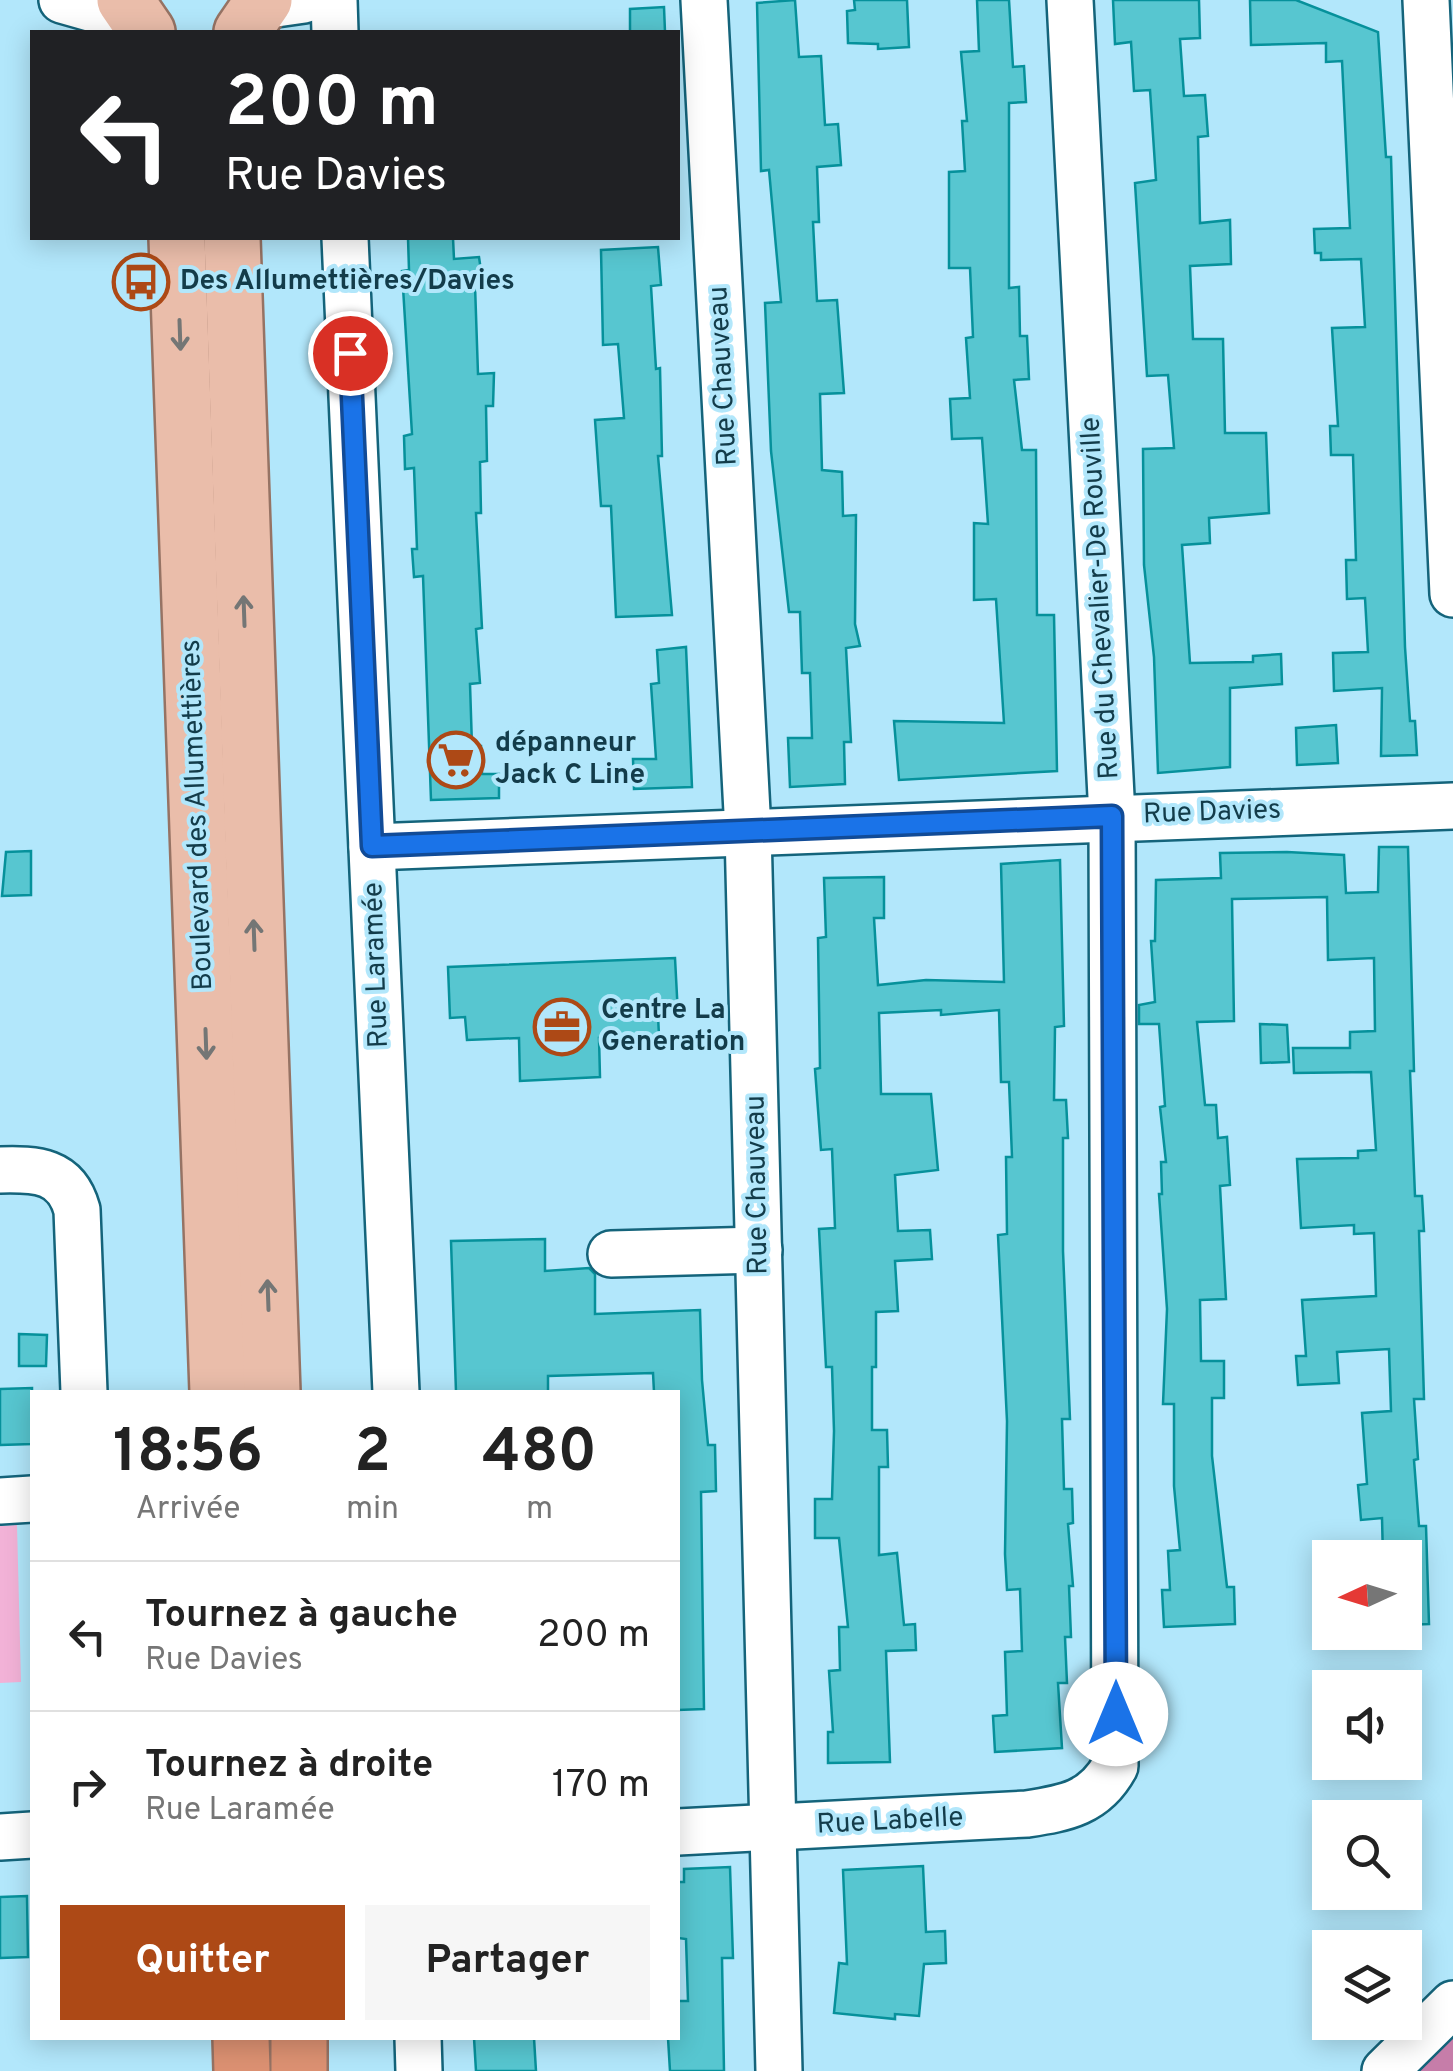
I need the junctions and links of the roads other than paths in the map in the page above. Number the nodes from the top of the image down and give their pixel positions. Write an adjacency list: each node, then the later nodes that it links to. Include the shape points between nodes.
1 (62, 0): 6 (street)
2 (334, 0): 7 (street)
3 (704, 0): 14 (street, Rue Chauveau)
4 (1070, 0): 13 (street, Rue du Chevalier-De Rouville)
5 (1426, 0): 11 (street)
6 (139, 23)
7 (335, 30)
8 (177, 240): 20 (main road, Boulevard des Allumettières, one-way to 20)
9 (232, 240): 21 (main road, Boulevard des Allumettières, one-way to 9)
10 (345, 240): 15 (street, Rue Laramée)
11 (1453, 594)
12 (1453, 806): 13 (street, Rue Davies)
13 (1112, 816): 14 (street, Rue Davies); 25 (street, Rue du Chevalier-De Rouville, via 1116,1753)
14 (748, 832): 15 (street, Rue Davies); 17 (street, Rue Chauveau)
15 (372, 846): 22 (street, Rue Laramée)
16 (0, 1170): 19 (street, via 45,1172 72,1192)
17 (759, 1250): 18 (street); 26 (street, Rue Chauveau)
18 (611, 1254)
19 (84, 1390)
20 (218, 1390)
21 (272, 1390)
22 (396, 1390)
23 (30, 1499): 24 (street)
24 (0, 1501)
25 (1098, 1791): 26 (street, Rue Labelle, via 1082,1802 1028,1814)
26 (774, 1829): 27 (street, Rue Labelle); 35 (street, Rue Chauveau)
27 (680, 1832)
28 (30, 1835): 29 (street)
29 (0, 1837)
30 (1453, 2004): 36 (street)
31 (241, 2040): 33 (highway)
32 (418, 2040): 34 (street)
33 (242, 2071)
34 (419, 2071)
35 (780, 2071)
36 (1385, 2071)

